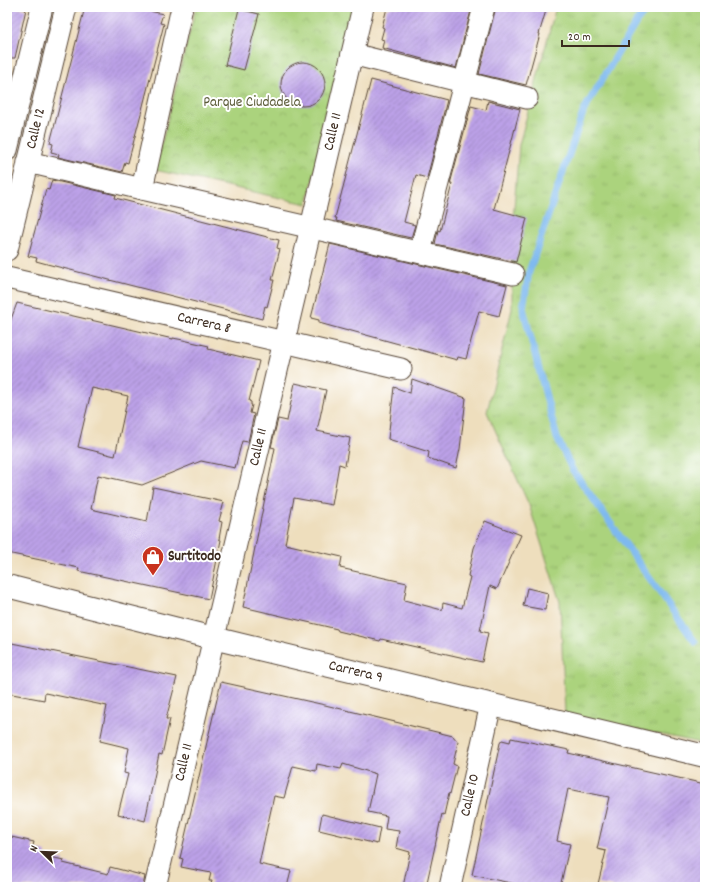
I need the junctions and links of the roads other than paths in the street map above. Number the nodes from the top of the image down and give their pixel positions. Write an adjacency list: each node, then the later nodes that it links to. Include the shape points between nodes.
1 (42, 7): 9 (street, Calle 12)
2 (66, 7): 10 (street, Calle 12)
3 (182, 7): 11 (street)
4 (363, 7): 6 (street, Calle 11)
5 (484, 7): 7 (street)
6 (352, 54): 7 (street); 12 (street, Calle 11)
7 (464, 82): 8 (street); 14 (street)
8 (527, 98)
9 (7, 150)
10 (28, 162): 11 (street); 13 (street, Calle 12)
11 (142, 190): 12 (street)
12 (310, 227): 14 (street); 17 (street, Calle 11)
13 (7, 250)
14 (420, 252): 15 (street)
15 (513, 274)
16 (7, 278): 17 (street, Carrera 8)
17 (283, 342): 18 (street, Carrera 8); 20 (street, Calle 11)
18 (401, 369)
19 (7, 586): 20 (main road, Carrera 9)
20 (214, 638): 21 (main road, Carrera 9); 23 (street, Calle 11)
21 (491, 704): 22 (main road, Carrera 9); 24 (street, Calle 10)
22 (705, 756)
23 (154, 887)
24 (450, 887)

